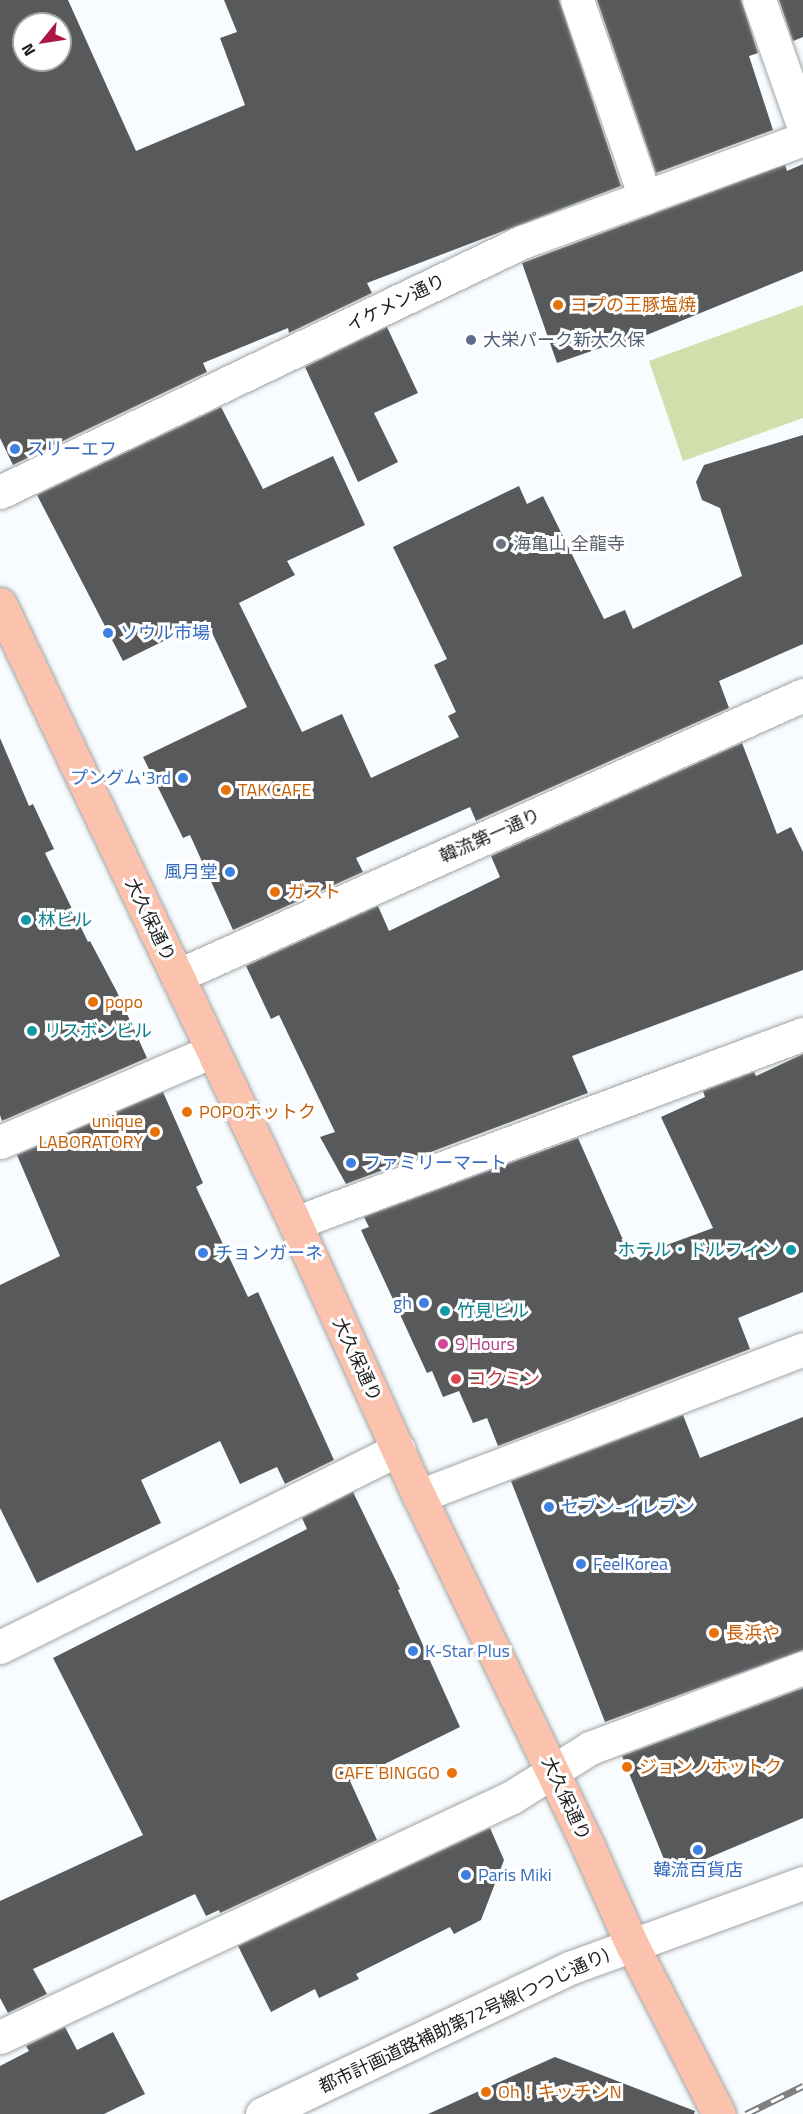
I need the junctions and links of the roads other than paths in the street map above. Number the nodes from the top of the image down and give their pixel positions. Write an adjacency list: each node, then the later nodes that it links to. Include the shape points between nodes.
1 (577, 0): 5 (street)
2 (759, 0): 3 (street)
3 (803, 125)
4 (803, 139): 5 (street, イケメン通り)
5 (645, 198): 6 (street, イケメン通り, via 522,242)
6 (0, 492)
7 (0, 604): 8 (main road, 大久保通り)
8 (7, 638): 10 (main road, 大久保通り)
9 (803, 695): 10 (street, 韓流第一通り)
10 (177, 976): 12 (main road, 大久保通り)
11 (803, 1034): 14 (street)
12 (212, 1051): 13 (street); 14 (main road, 大久保通り)
13 (0, 1142)
14 (295, 1223): 16 (main road, 大久保通り)
15 (803, 1349): 17 (street)
16 (398, 1449): 17 (main road, 大久保通り); 18 (street)
17 (419, 1496): 20 (main road, 大久保通り)
18 (0, 1647)
19 (803, 1668): 20 (street, via 590,1748)
20 (553, 1772): 22 (main road, 大久保通り); 23 (street, via 512,1797)
21 (803, 1883): 22 (street, 都市計画道路補助第72号線(つつじ通り))
22 (632, 1945): 24 (street, 都市計画道路補助第72号線(つつじ通り), via 572,1967); 25 (main road, 大久保通り)
23 (0, 2037)
24 (262, 2114)
25 (718, 2114)

